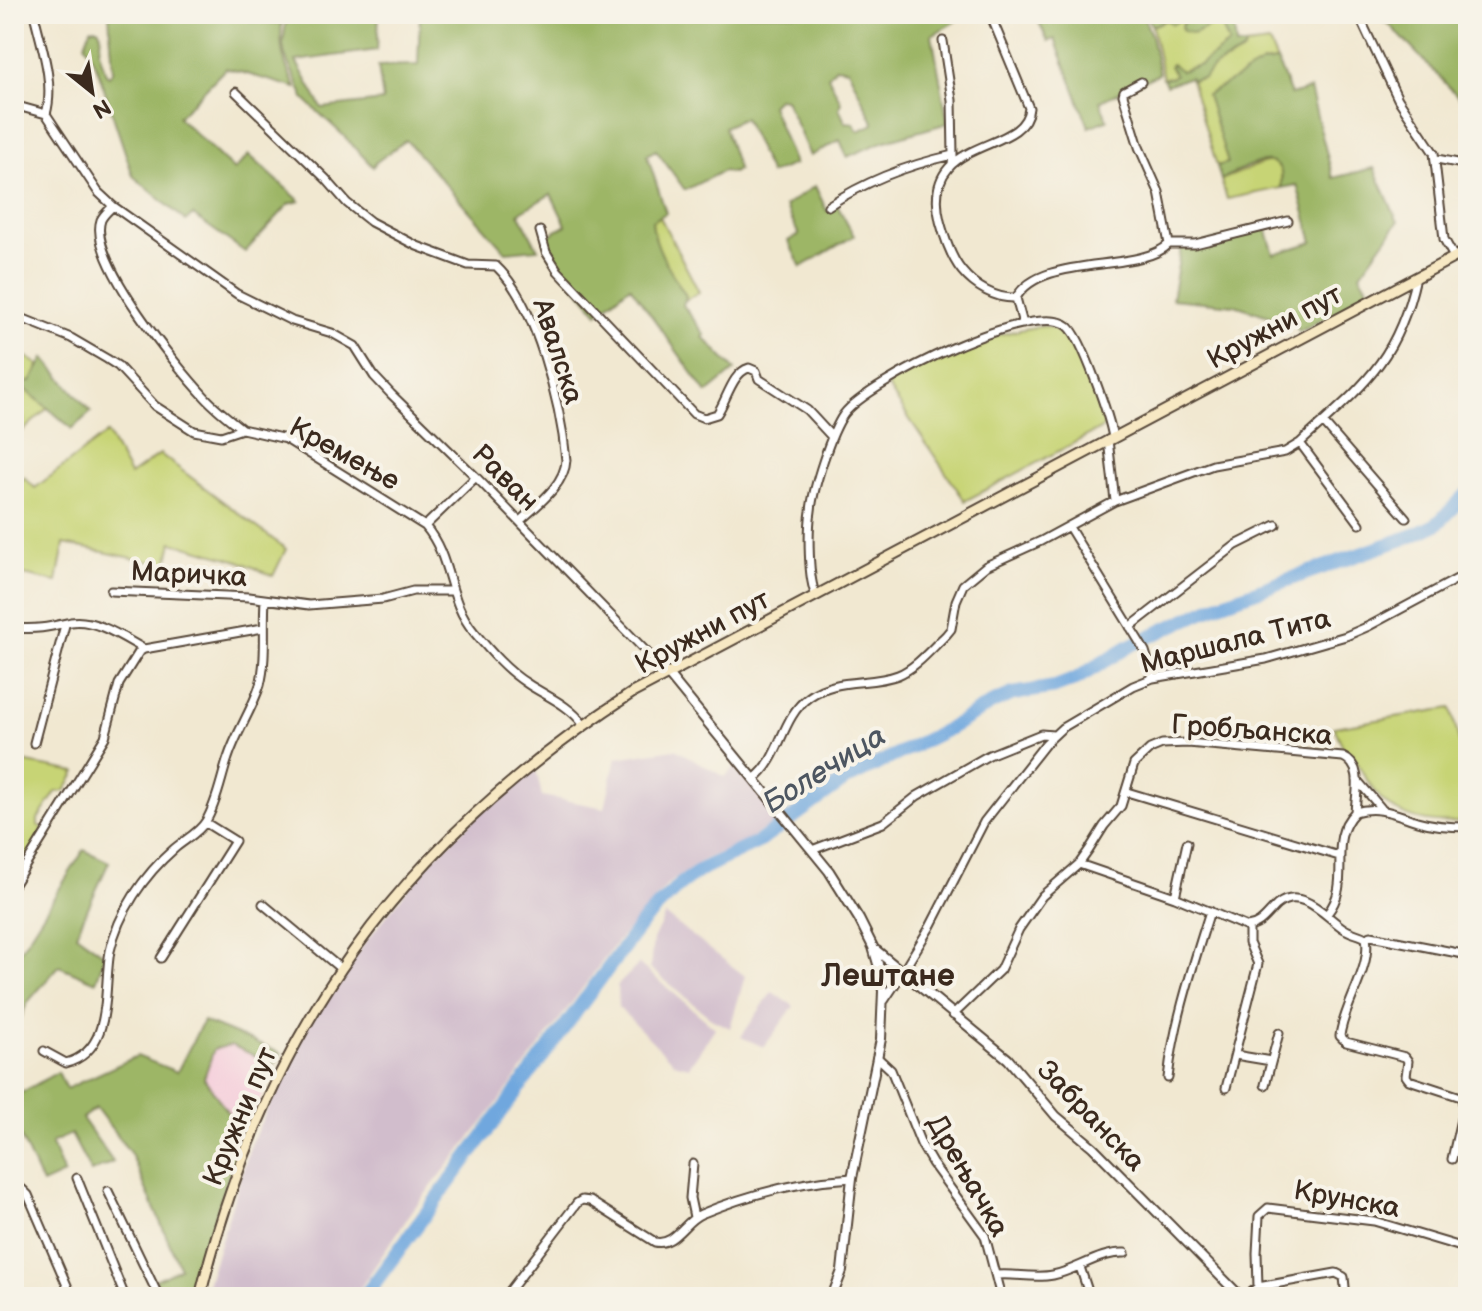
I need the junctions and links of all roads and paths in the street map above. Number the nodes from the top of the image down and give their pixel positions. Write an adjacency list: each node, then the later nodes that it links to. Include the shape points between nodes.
1 (34, 14): 8 (street, via 45,59)
2 (990, 14): 10 (street, via 1029,114 1021,126)
3 (1358, 14): 9 (street, via 1398,99)
4 (943, 41): 10 (street, via 952,100)
5 (1141, 82): 16 (street, via 1123,95 1159,192)
6 (236, 92): 31 (street, Авалска, via 371,222 417,246 468,265 496,266 504,273 535,334 566,456 558,482)
7 (14, 105): 8 (street)
8 (46, 114): 12 (street, Раван)
9 (1437, 159): 11 (street); 18 (street, via 1444,239)
10 (952, 160): 13 (street, via 915,163); 20 (street, via 938,184 936,200 956,261 987,291)
11 (1468, 165)
12 (113, 206): 24 (street, via 101,221 101,233 121,288 205,398); 28 (street, Раван, via 237,294 355,346 374,376)
13 (828, 206)
14 (1288, 221): 16 (street, via 1195,244)
15 (540, 231): 25 (street, via 558,271 694,414 717,414 737,377 749,368 807,410)
16 (1169, 244): 20 (street, via 1138,258 1061,271 1029,283)
17 (1468, 250): 18 (main road, Кружни пут)
18 (1454, 257): 19 (main road, Кружни пут)
19 (1416, 277): 23 (street, via 1392,347 1363,386); 26 (main road, Кружни пут)
20 (1016, 298): 22 (street)
21 (14, 315): 24 (street, Кремење, via 71,338 118,366 155,406 194,431 221,436)
22 (1023, 324): 25 (street, via 936,354 883,382 844,414); 26 (street, via 1062,323 1071,329 1104,403)
23 (1323, 422): 27 (street); 30 (street)
24 (242, 429): 34 (street, Кремење, via 286,439)
25 (832, 437): 39 (street, via 810,513)
26 (1110, 439): 29 (street); 39 (main road, Кружни пут)
27 (1300, 443): 29 (street, via 1285,452 1213,465); 32 (street)
28 (476, 477): 31 (street, Раван); 34 (street)
29 (1115, 501): 35 (street)
30 (1406, 518)
31 (520, 521): 46 (street, Раван)
32 (1360, 524)
33 (1276, 525): 42 (street, via 1236,545)
34 (425, 526): 38 (street, Кремење, via 442,552)
35 (1069, 527): 42 (street); 51 (street, via 968,578 949,632 903,672 832,685 799,705 764,771)
36 (1468, 573): 47 (street, Маршала Тита, via 1346,636 1266,659)
37 (111, 591): 40 (street, Маричка)
38 (451, 591): 40 (street, Маричка, via 413,591 353,603); 48 (street, Кремење, via 465,620 496,658)
39 (816, 595): 46 (main road, Кружни пут)
40 (265, 600): 44 (street)
41 (65, 625): 43 (street); 45 (street, via 97,626); 50 (street)
42 (1130, 627): 47 (street)
43 (14, 628)
44 (263, 628): 45 (street); 56 (street, via 259,689)
45 (144, 649): 62 (street, via 119,684 99,748)
46 (668, 674): 48 (main road, Кружни пут); 51 (street, Раван)
47 (1153, 678): 49 (street, Маршала Тита)
48 (583, 724): 72 (main road, Кружни пут, via 443,844)
49 (1053, 735): 59 (street, via 1041,734 989,755 917,796 883,823); 73 (street, Маршала Тита, via 984,822)
50 (34, 743)
51 (755, 778): 59 (street, Раван)
52 (1357, 780): 53 (street, Гробљанска, via 1354,766 1343,757 1162,744 1137,759); 54 (street); 55 (street, Гробљанска)
53 (1127, 792): 60 (street); 61 (street, Гробљанска)
54 (1381, 808): 55 (street); 57 (street, via 1420,822)
55 (1355, 812): 60 (street, Гробљанска, via 1341,834)
56 (206, 823): 71 (street, via 235,841); 77 (street, via 163,859 123,915 110,950 101,1027 89,1049 66,1063)
57 (1468, 827)
58 (1187, 843): 63 (street)
59 (812, 850): 69 (street, Раван)
60 (1339, 856): 66 (street, Гробљанска, via 1339,892)
61 (1079, 864): 63 (street); 75 (street, Гробљанска, via 1042,896 1019,929 1003,966)
62 (14, 884)
63 (1175, 897): 65 (street)
64 (263, 904): 72 (street)
65 (1210, 911): 67 (street); 81 (street)
66 (1327, 914): 67 (street, via 1289,899); 68 (street)
67 (1249, 927): 78 (street, via 1249,946 1258,964)
68 (1366, 938): 70 (street); 84 (street, via 1340,1036 1405,1057 1409,1080 1461,1097 1464,1106)
69 (873, 947): 73 (street, Раван); 74 (street, Раван)
70 (1468, 955)
71 (161, 958)
72 (341, 969): 101 (main road, Кружни пут, via 302,1029 255,1125)
73 (902, 973): 74 (street); 75 (street, Забранска)
74 (883, 1001): 79 (street)
75 (953, 1015): 106 (street, Забранска, via 1008,1059 1056,1116)
76 (1279, 1033): 80 (street)
77 (44, 1051)
78 (1235, 1055): 80 (street); 83 (street)
79 (877, 1057): 87 (street); 94 (street, Дрењачка, via 891,1070 936,1170 985,1236)
80 (1271, 1061): 82 (street)
81 (1168, 1078)
82 (1265, 1085)
83 (1226, 1088)
84 (1452, 1159)
85 (693, 1164): 90 (street)
86 (77, 1178): 99 (street)
87 (852, 1178): 90 (street, via 790,1185); 103 (street, via 842,1271)
88 (108, 1191): 100 (street)
89 (14, 1192): 98 (street, via 22,1189 28,1195)
90 (694, 1217): 102 (street, via 674,1237 659,1243 590,1201 580,1201)
91 (1468, 1249): 96 (street, Крунска, via 1374,1221 1268,1208 1259,1216)
92 (1125, 1253): 93 (street, Дрењачка, via 1110,1253)
93 (1080, 1267): 94 (street, Дрењачка, via 1045,1276); 105 (street)
94 (996, 1275): 104 (street, Дрењачка)
95 (14, 1284): 97 (street)
96 (1258, 1287): 106 (street); 107 (street, via 1336,1273 1344,1277)
97 (19, 1297)
98 (72, 1297)
99 (125, 1297)
100 (159, 1297)
101 (200, 1297)
102 (505, 1297)
103 (832, 1297)
104 (1001, 1297)
105 (1090, 1297)
106 (1243, 1297)
107 (1346, 1297)

